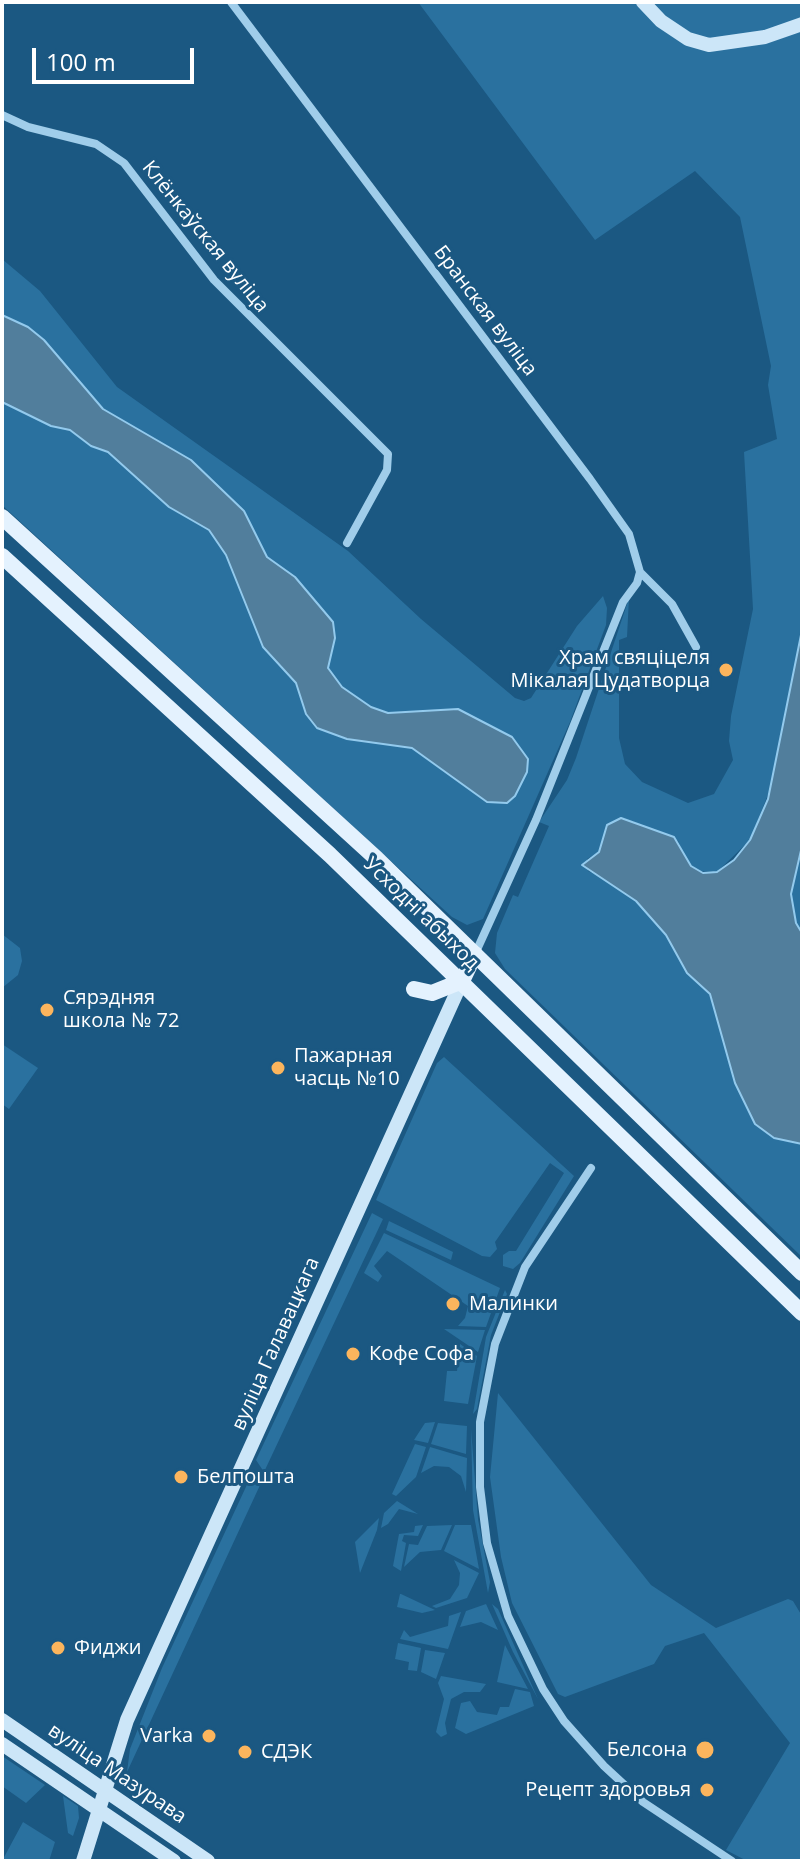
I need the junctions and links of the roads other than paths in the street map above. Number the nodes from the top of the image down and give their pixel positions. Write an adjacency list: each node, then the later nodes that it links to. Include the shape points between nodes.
1 (231, 2): 8 (street, Бранская вуліца, via 614,512 629,534)
2 (643, 2): 3 (street, via 688,39 709,45 765,37)
3 (802, 24)
4 (2, 115): 6 (street, Клёнкаўская вуліца, via 96,144 124,163 214,280 388,454 387,470)
5 (2, 517): 10 (main road, Усходні абыход)
6 (347, 543)
7 (2, 556): 11 (main road, Усходні абыход)
8 (640, 572): 9 (street, Бранская вуліца, via 672,604); 10 (street)
9 (696, 647)
10 (475, 954): 11 (main road); 14 (main road, Усходні абыход)
11 (462, 981): 12 (main road, via 432,993); 15 (main road, Усходні абыход); 18 (street, вуліца Галавацкага, via 127,1720)
12 (414, 989)
13 (591, 1168): 23 (street, via 525,1267 495,1344 480,1422 487,1543 508,1616 564,1721 643,1802)
14 (802, 1273)
15 (802, 1313)
16 (2, 1720): 18 (street, вуліца Мазурава)
17 (2, 1744): 19 (street, вуліца Мазурава)
18 (103, 1788): 19 (street, вуліца Галавацкага); 22 (street, вуліца Мазурава)
19 (98, 1808): 20 (street, вуліца Галавацкага); 21 (street, вуліца Мазурава)
20 (83, 1861)
21 (174, 1861)
22 (208, 1861)
23 (732, 1861)

